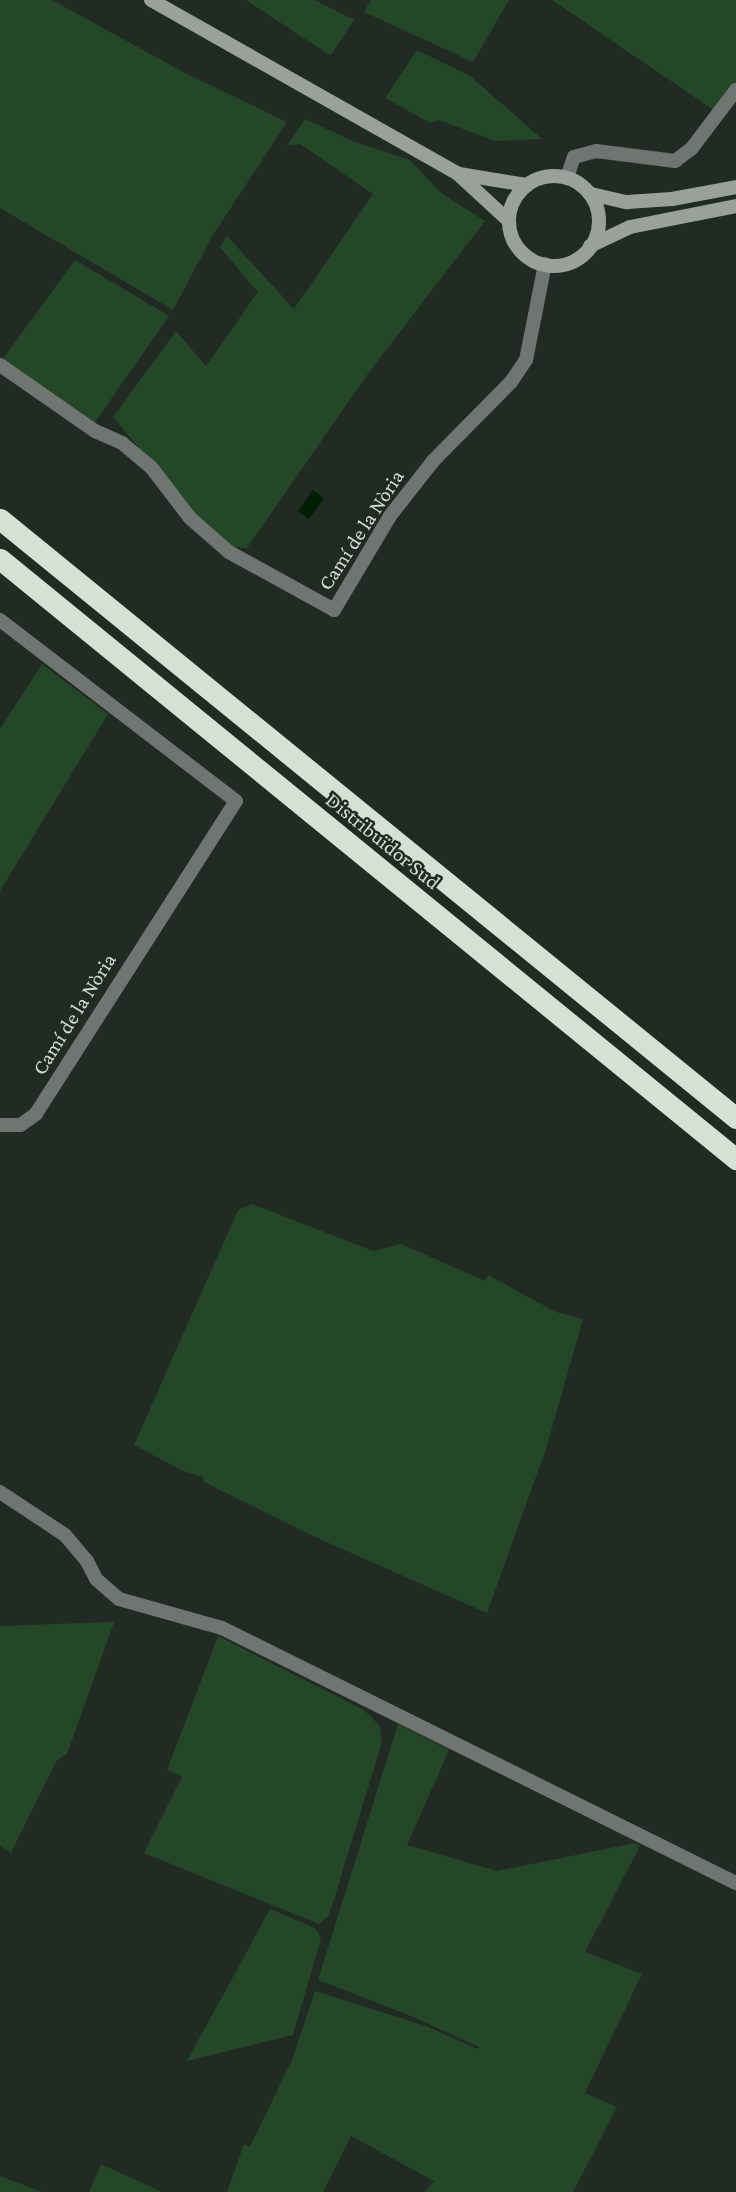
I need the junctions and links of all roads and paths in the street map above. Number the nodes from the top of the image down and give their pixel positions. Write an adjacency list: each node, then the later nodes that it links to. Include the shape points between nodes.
1 (151, 0): 3 (street)
2 (736, 90): 4 (street, via 692,148 675,161 596,151 574,157)
3 (457, 173): 5 (street); 9 (street)
4 (568, 178): 5 (street, via 545,176); 7 (street)
5 (526, 185): 9 (street, via 516,196)
6 (736, 187): 7 (street, via 627,202)
7 (591, 194): 10 (street, via 600,220)
8 (736, 206): 10 (street, via 631,227)
9 (509, 221): 11 (street, via 521,251)
10 (590, 246): 11 (street, via 573,262)
11 (545, 264): 12 (street, Camí de la Nòria, via 526,360 511,382 433,461 390,516 334,610 229,552 190,518 151,467 122,443 95,431)
12 (0, 365)
13 (0, 519): 16 (highway, Distribuïdor Sud)
14 (0, 559): 18 (highway, Distribuïdor Sud)
15 (0, 620): 17 (street, Camí de la Nòria, via 236,801 36,1114 20,1125)
16 (736, 1118)
17 (0, 1125)
18 (736, 1159)
19 (0, 1492): 20 (street, via 65,1535 96,1579 119,1599 222,1628)
20 (736, 1883)

